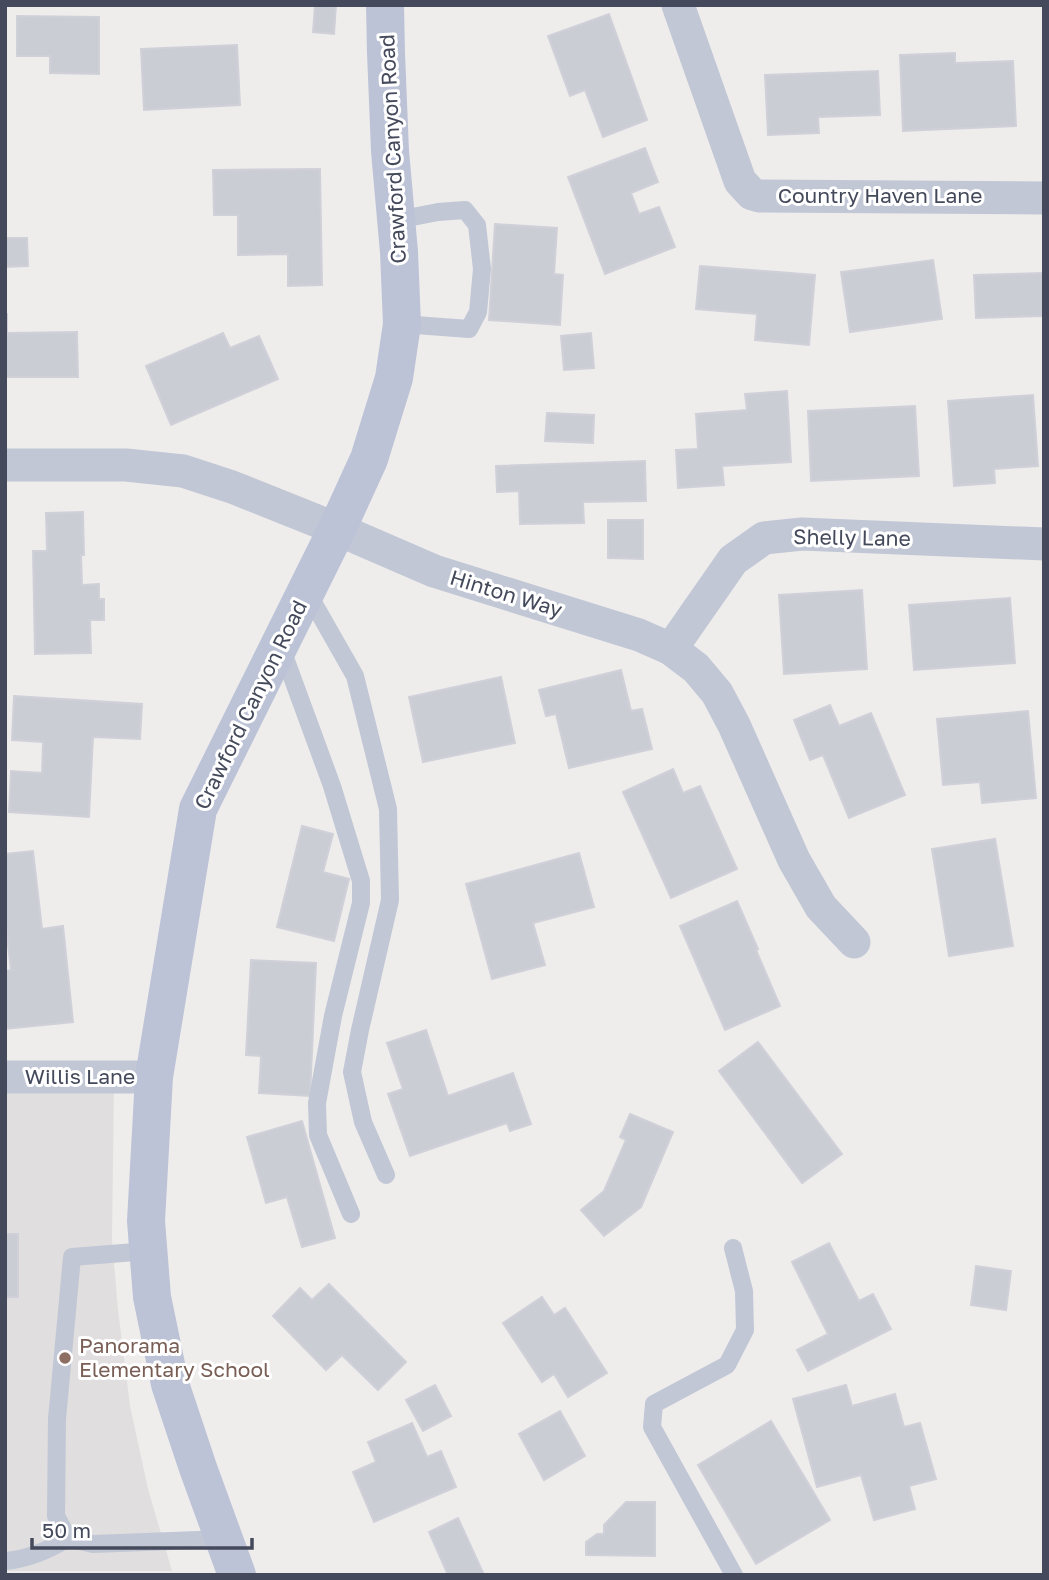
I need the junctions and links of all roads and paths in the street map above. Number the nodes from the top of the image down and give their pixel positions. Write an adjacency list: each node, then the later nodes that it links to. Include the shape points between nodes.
1 (385, 5): 4 (main road, Crawford Canyon Road)
2 (678, 5): 3 (street, Country Haven Lane, via 740,181 752,194)
3 (1044, 198)
4 (397, 220): 5 (main road, Crawford Canyon Road); 5 (lane, via 465,210 477,225 482,269 478,313 469,329)
5 (402, 324): 7 (main road, Crawford Canyon Road, via 394,377 369,459)
6 (5, 465): 7 (street, Hinton Way, via 126,465 183,471)
7 (337, 528): 9 (main road, Crawford Canyon Road); 11 (street, Hinton Way, via 433,571)
8 (1044, 544): 11 (street, Shelly Lane, via 802,534 764,538 733,560)
9 (306, 590): 10 (main road, Crawford Canyon Road); 15 (lane, via 355,676 388,809 390,900 352,1072 363,1122)
10 (280, 644): 14 (main road, Crawford Canyon Road, via 198,809); 16 (lane, via 361,881 361,903 317,1103 318,1135)
11 (671, 649): 12 (street, Hinton Way, via 696,668 717,693 794,860 821,907)
12 (854, 942)
13 (5, 1076): 14 (street, Willis Lane)
14 (154, 1077): 18 (main road, Crawford Canyon Road, via 146,1221)
15 (386, 1175)
16 (351, 1214)
17 (733, 1248): 23 (lane, via 744,1290 745,1330 727,1365 654,1404 652,1427)
18 (149, 1251): 19 (lane, via 72,1257 57,1419 56,1517); 20 (main road, Crawford Canyon Road, via 152,1297 170,1384)
19 (68, 1538): 20 (lane, via 93,1544); 21 (lane, via 47,1551)
20 (224, 1539): 22 (main road, Crawford Canyon Road)
21 (5, 1561)
22 (237, 1575)
23 (734, 1575)

